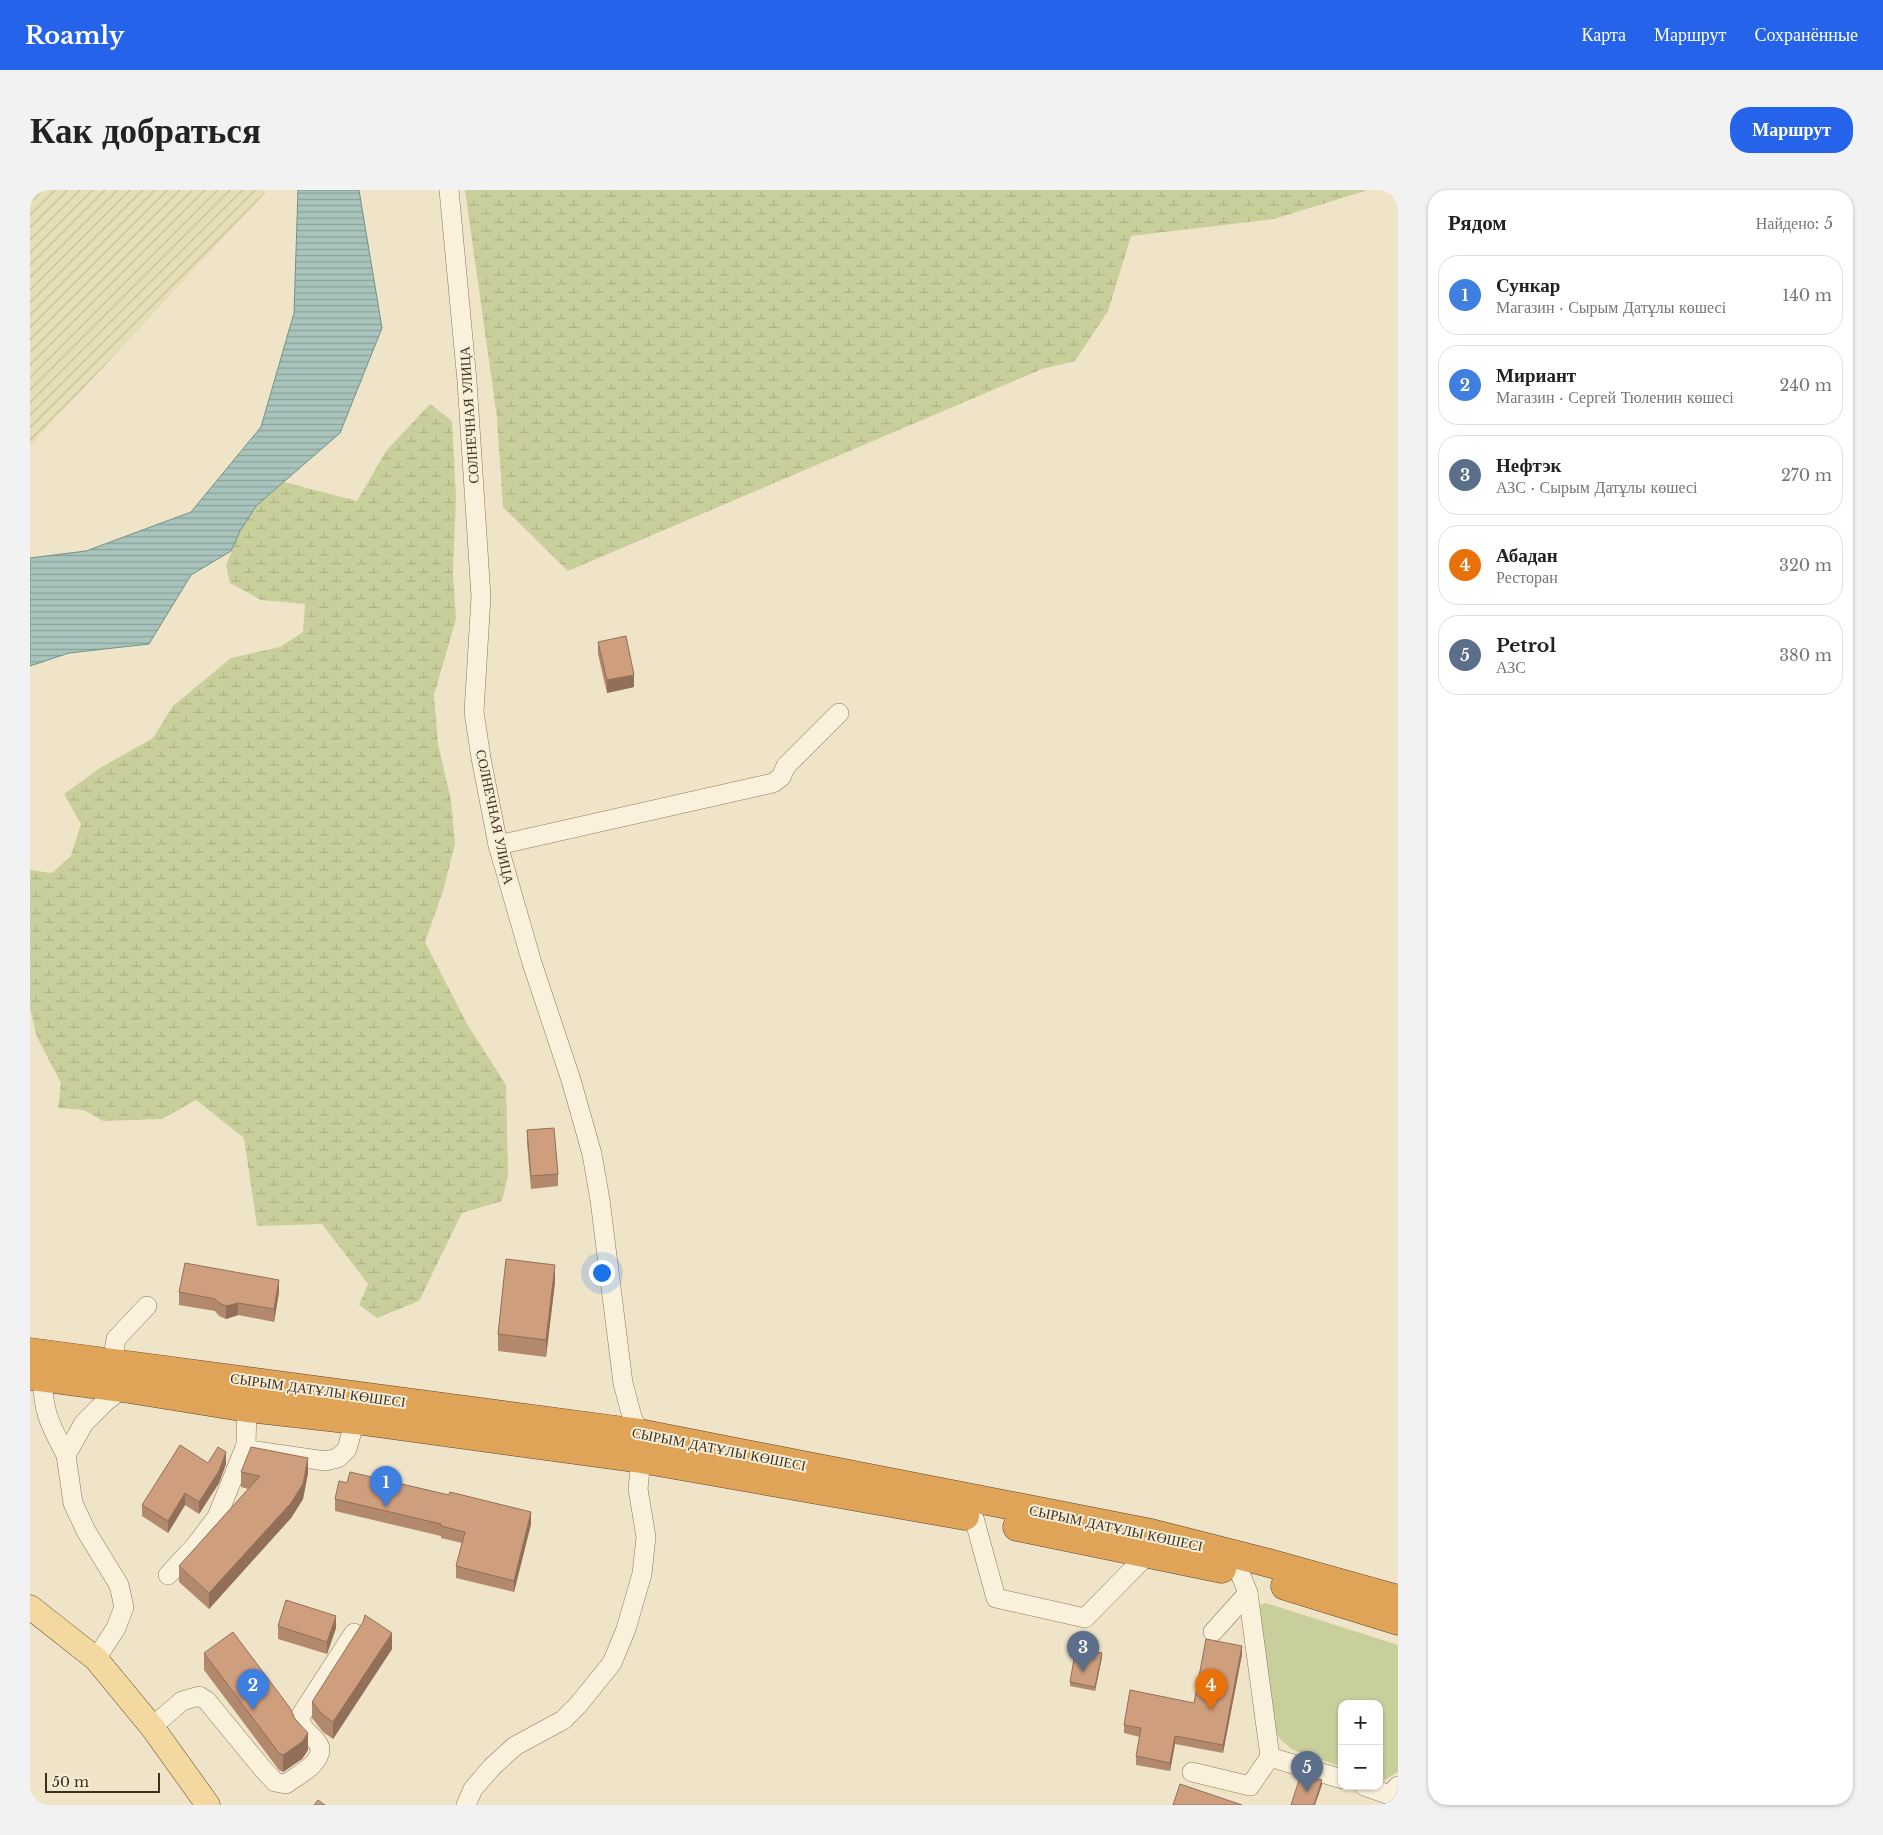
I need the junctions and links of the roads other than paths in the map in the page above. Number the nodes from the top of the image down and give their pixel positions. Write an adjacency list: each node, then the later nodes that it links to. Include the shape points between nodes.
1 (449, 190): 3 (street, СОЛНЕЧНАЯ УЛИЦА, via 467,381 481,597 474,712)
2 (839, 713): 3 (street, via 773,783)
3 (498, 846): 12 (street, СОЛНЕЧНАЯ УЛИЦА, via 592,1154 623,1383)
4 (147, 1306): 6 (street, via 116,1339)
5 (30, 1352): 6 (highway, СЫРЫМ ДАТҰЛЫ КӨШЕСІ)
6 (112, 1363): 12 (highway, СЫРЫМ ДАТҰЛЫ КӨШЕСІ)
7 (37, 1376): 8 (highway, СЫРЫМ ДАТҰЛЫ КӨШЕСІ); 13 (street, via 46,1412)
8 (122, 1388): 9 (highway, СЫРЫМ ДАТҰЛЫ КӨШЕСІ); 13 (street, via 84,1423)
9 (247, 1408): 10 (highway, СЫРЫМ ДАТҰЛЫ КӨШЕСІ); 11 (street)
10 (355, 1420): 11 (street, via 347,1449 338,1458 325,1461 257,1452); 12 (highway, СЫРЫМ ДАТҰЛЫ КӨШЕСІ)
11 (246, 1445): 16 (street, via 217,1517)
12 (640, 1446): 14 (highway, СЫРЫМ ДАТҰЛЫ КӨШЕСІ); 18 (highway, СЫРЫМ ДАТҰЛЫ КӨШЕСІ, via 707,1448 1151,1533); 31 (street, via 638,1490 646,1537 642,1574 612,1663 563,1720 515,1746 492,1767 473,1789)
13 (66, 1455): 23 (street, via 73,1503 119,1585 124,1607 116,1628)
14 (974, 1518): 15 (highway, СЫРЫМ ДАТҰЛЫ КӨШЕСІ); 15 (street, via 996,1598 1086,1618)
15 (1148, 1554): 17 (highway, СЫРЫМ ДАТҰЛЫ КӨШЕСІ)
16 (168, 1575)
17 (1244, 1583): 20 (highway, СЫРЫМ ДАТҰЛЫ КӨШЕСІ); 21 (street); 25 (street)
18 (1398, 1599)
19 (30, 1606): 23 (main road)
20 (1398, 1621)
21 (1213, 1632)
22 (354, 1633): 24 (street, via 299,1720 318,1742 319,1755 312,1765 286,1784 275,1782 207,1701 199,1696 182,1701)
23 (96, 1659): 24 (main road)
24 (152, 1727): 30 (main road)
25 (1270, 1757): 26 (street, via 1250,1786); 27 (street)
26 (1192, 1772)
27 (1338, 1778)
28 (1398, 1786): 29 (street, via 1390,1795)
29 (1376, 1790)
30 (208, 1805)
31 (466, 1805)

